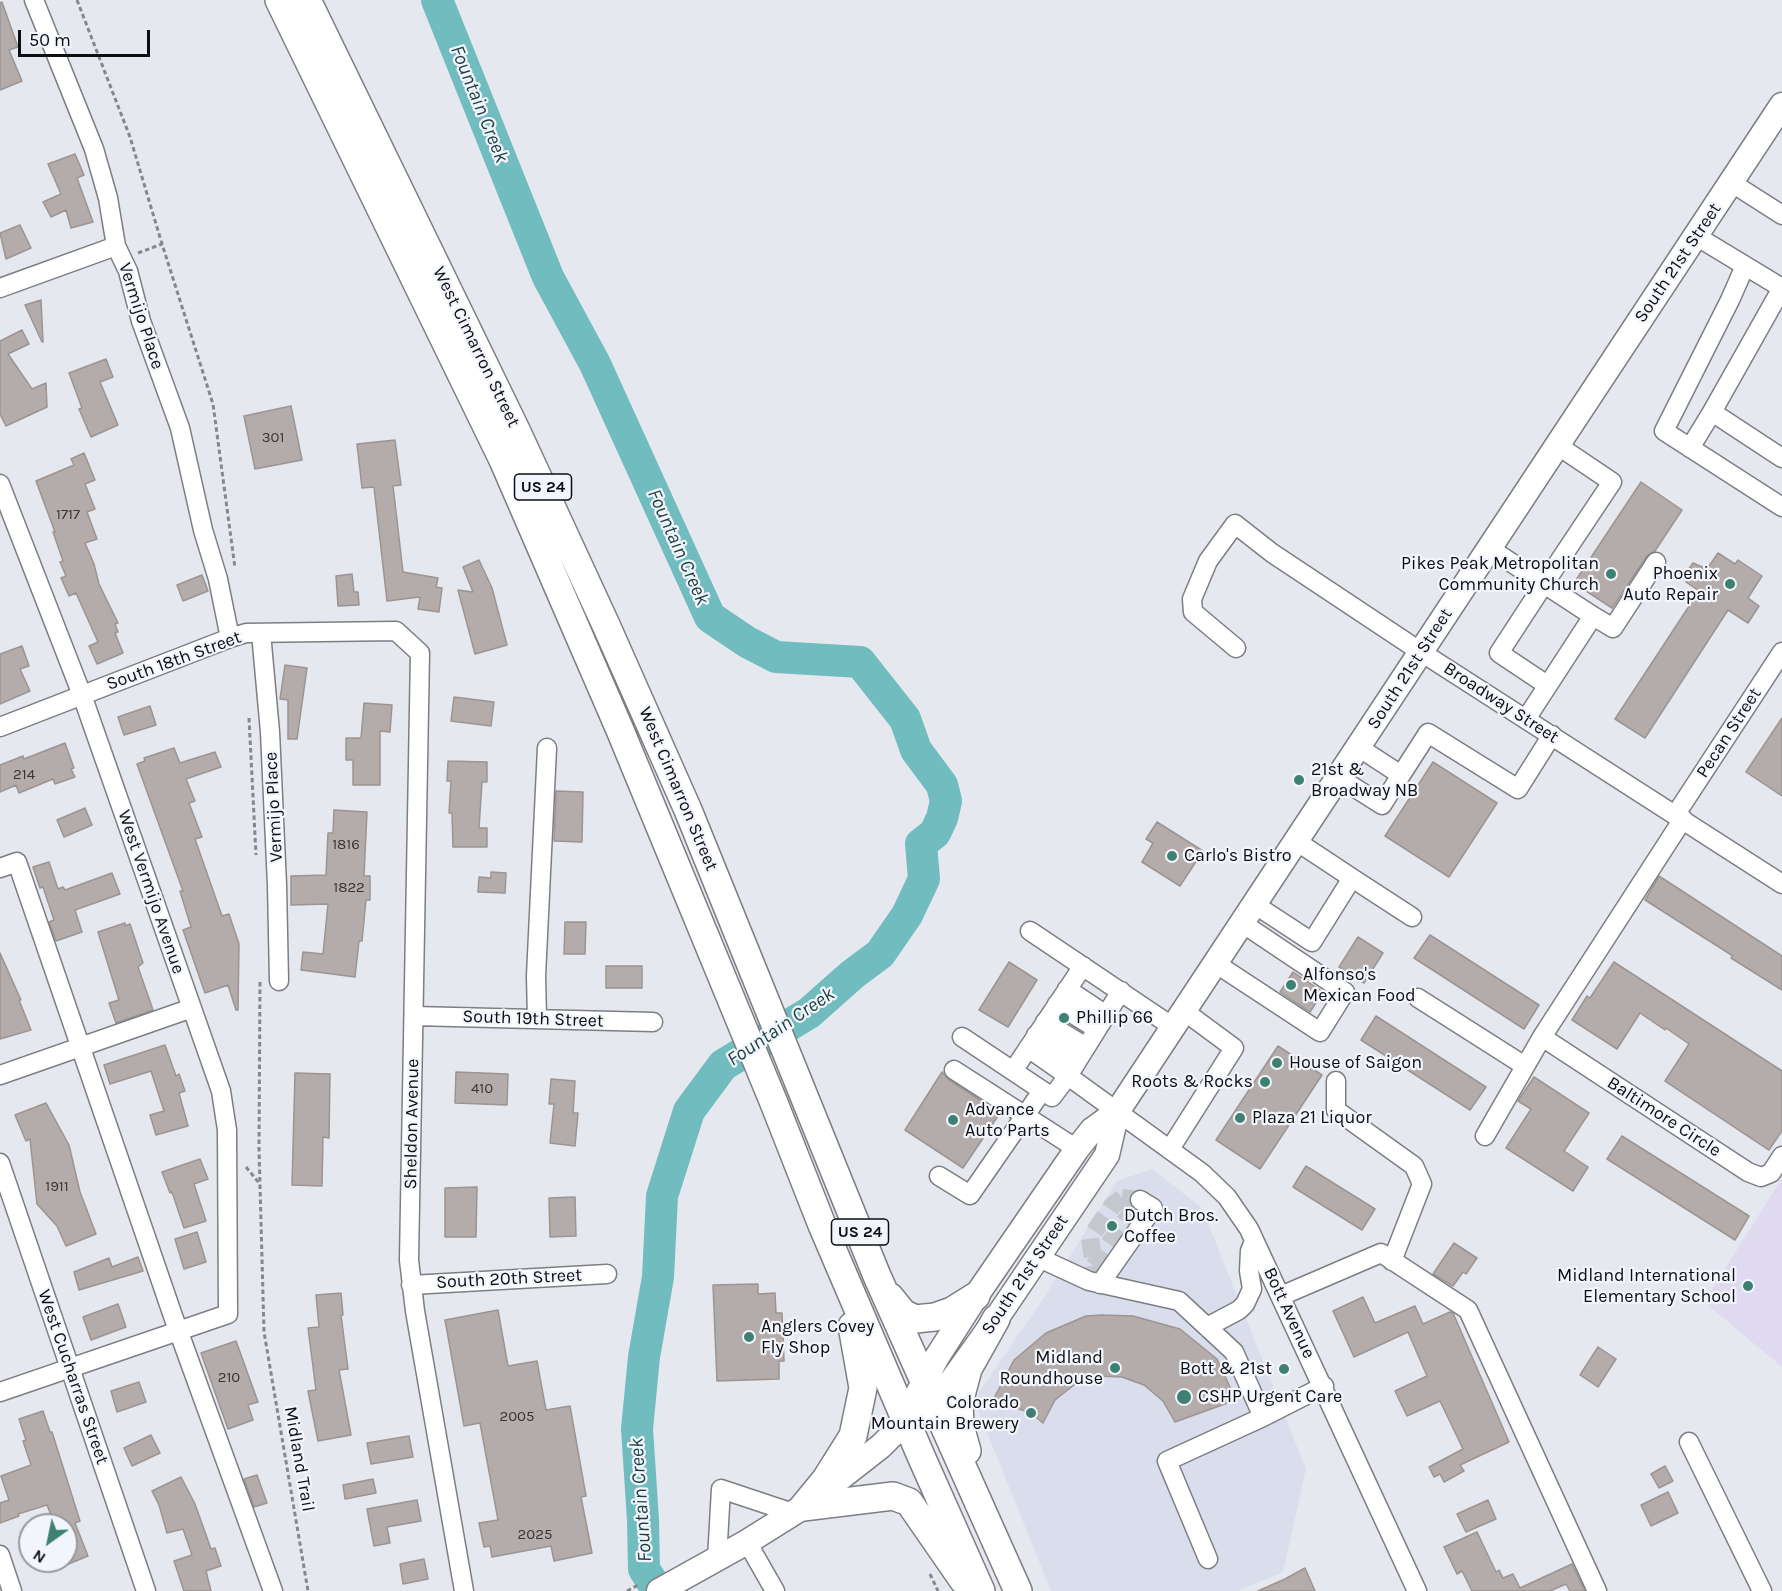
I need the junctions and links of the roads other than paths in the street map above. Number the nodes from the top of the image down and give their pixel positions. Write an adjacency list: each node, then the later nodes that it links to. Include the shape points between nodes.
1 (34, 0): 8 (street, Vermijo Place, via 94,149)
2 (279, 0): 78 (highway, West Cimarron Street / US 24, via 502,460 620,730)
3 (307, 0): 82 (highway, West Cimarron Street / US 24, via 511,419 606,625 688,810)
4 (1782, 105): 5 (main road, South 21st Street)
5 (1732, 183): 6 (street); 7 (main road, South 21st Street)
6 (1782, 215)
7 (1696, 236): 9 (street); 13 (main road, South 21st Street)
8 (119, 252): 10 (street); 23 (street, Vermijo Place, via 180,428)
9 (1745, 266): 11 (street); 14 (street, via 1664,431)
10 (0, 288)
11 (1782, 288): 12 (street)
12 (1712, 412): 14 (street); 15 (street)
13 (1557, 445): 18 (main road, South 21st Street); 20 (street, via 1612,482)
14 (1690, 448): 17 (street)
15 (1782, 458)
16 (0, 484): 29 (street, West Vermijo Avenue)
17 (1782, 507)
18 (1489, 548): 20 (street); 25 (main road, South 21st Street)
19 (1656, 562): 21 (street, via 1613,628)
20 (1544, 584): 21 (street); 28 (street, via 1499,653)
21 (1593, 616): 28 (street)
22 (261, 633): 23 (street, South 18th Street); 27 (street, South 18th Street, via 396,631); 47 (street, Vermijo Place, via 271,744)
23 (230, 638): 29 (street, South 18th Street)
24 (1236, 648): 25 (street, Broadway Street, via 1193,612 1192,599 1208,561 1235,524)
25 (1421, 652): 30 (street, Broadway Street); 33 (main road, South 21st Street)
26 (1782, 652): 37 (street, Pecan Street)
27 (420, 653): 52 (street, Sheldon Avenue)
28 (1547, 685): 30 (street)
29 (82, 695): 31 (street, South 18th Street); 51 (street, West Vermijo Avenue)
30 (1526, 719): 32 (street, Broadway Street)
31 (0, 728)
32 (1552, 735): 35 (street, via 1518,789 1428,733); 37 (street, Broadway Street)
33 (1358, 747): 35 (street); 36 (main road, South 21st Street)
34 (547, 748): 53 (street)
35 (1401, 775): 36 (street, via 1382,805)
36 (1338, 777): 38 (main road, South 21st Street)
37 (1679, 817): 41 (street, Broadway Street); 59 (street)
38 (1296, 841): 40 (street); 42 (main road, South 21st Street)
39 (0, 867): 60 (street, via 16,862)
40 (1352, 878): 42 (street, via 1312,942); 43 (street)
41 (1782, 884)
42 (1248, 914): 45 (main road, South 21st Street); 45 (street, via 1345,992 1320,1032)
43 (1412, 917)
44 (1030, 931): 46 (street)
45 (1215, 963): 54 (main road, South 21st Street)
46 (1083, 966): 48 (street); 49 (street)
47 (279, 981)
48 (1121, 991): 54 (street); 56 (street)
49 (1062, 996): 56 (street); 57 (street)
50 (1418, 998): 62 (street)
51 (192, 1008): 60 (street); 89 (street, West Vermijo Avenue, via 221,1091 226,1130 228,1314)
52 (414, 1016): 53 (street, South 19th Street); 84 (street, Sheldon Avenue)
53 (537, 1019): 55 (street, South 19th Street)
54 (1178, 1019): 68 (main road, South 21st Street); 72 (street, via 1234,1048)
55 (652, 1022)
56 (1101, 1022): 61 (street)
57 (1037, 1035): 61 (street); 61 (street); 64 (street)
58 (962, 1037): 64 (street)
59 (1542, 1037): 62 (street); 73 (street, Baltimore Circle, via 1748,1172 1761,1177 1771,1173)
60 (80, 1047): 65 (street); 89 (street)
61 (1076, 1062): 67 (street, via 1052,1097); 68 (street, Bott Avenue)
62 (1525, 1066): 70 (street)
63 (954, 1070): 69 (street)
64 (1013, 1071): 67 (street)
65 (0, 1075)
66 (1336, 1081): 80 (street, via 1336,1110 1414,1166 1422,1184)
67 (1042, 1091): 69 (street)
68 (1117, 1112): 71 (main road, South 21st Street, via 1092,1130); 72 (street, Bott Avenue); 79 (main road, South 21st Street, via 1107,1155)
69 (1025, 1115): 71 (street); 75 (street, via 970,1195)
70 (1485, 1136)
71 (1077, 1149): 85 (main road, South 21st Street)
72 (1170, 1149): 77 (street, Bott Avenue, via 1227,1197)
73 (1782, 1156)
74 (0, 1163): 90 (street, West Cucharras Street)
75 (939, 1176)
76 (1140, 1200): 83 (street, via 1153,1208)
77 (1254, 1241): 86 (street, Bott Avenue); 88 (street, via 1249,1271 1252,1289 1245,1304)
78 (831, 1246): 95 (highway, West Cimarron Street / US 24); 97 (highway, via 856,1342 863,1388 853,1436 826,1479)
79 (1037, 1257): 83 (street); 87 (main road, South 21st Street)
80 (1387, 1257): 86 (street); 112 (street, via 1468,1311)
81 (607, 1274): 84 (street, South 20th Street)
82 (877, 1276): 85 (highway, via 895,1305 915,1319 952,1311); 92 (highway, West Cimarron Street / US 24)
83 (1093, 1276): 88 (street, via 1179,1301)
84 (411, 1285): 106 (street, Sheldon Avenue)
85 (976, 1296): 92 (main road, South 21st Street)
86 (1281, 1296): 91 (street, Bott Avenue)
87 (996, 1319): 92 (main road, South 21st Street, via 953,1379); 102 (highway, via 968,1369 958,1403 964,1442)
88 (1207, 1327): 94 (street, via 1234,1352)
89 (179, 1331): 90 (street); 105 (street)
90 (70, 1368): 93 (street); 104 (street, West Cucharras Street)
91 (1323, 1386): 94 (street); 111 (street, Bott Avenue)
92 (928, 1391): 95 (main road, South 21st Street); 102 (highway, West Cimarron Street / US 24)
93 (0, 1392)
94 (1263, 1417): 101 (street, via 1167,1461)
95 (906, 1421): 97 (main road, South 21st Street, via 881,1446); 110 (highway, West Cimarron Street / US 24)
96 (1689, 1442): 113 (street)
97 (798, 1510): 98 (main road, South 21st Street); 100 (street, via 721,1489); 109 (highway, via 893,1496 909,1502)
98 (747, 1542): 100 (main road, South 21st Street); 108 (street)
99 (0, 1556): 103 (street)
100 (717, 1559): 107 (main road, South 21st Street)
101 (1208, 1559)
102 (1012, 1580)
103 (12, 1591)
104 (146, 1591)
105 (273, 1591)
106 (464, 1591)
107 (659, 1591)
108 (775, 1591)
109 (971, 1591)
110 (981, 1591)
111 (1417, 1591)
112 (1597, 1591)
113 (1762, 1591)

